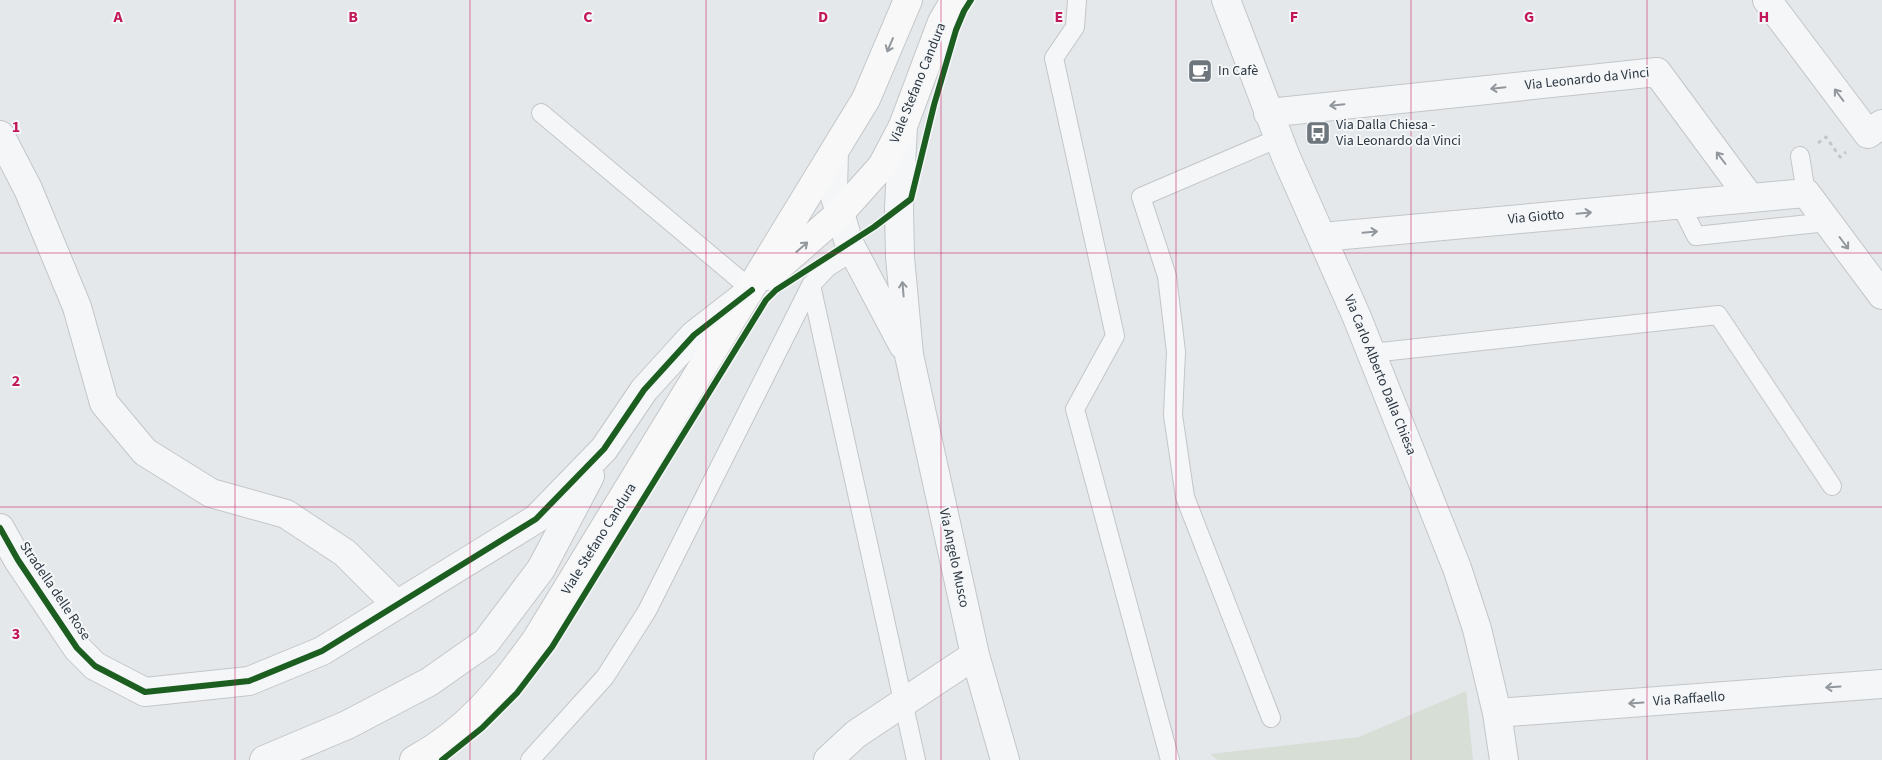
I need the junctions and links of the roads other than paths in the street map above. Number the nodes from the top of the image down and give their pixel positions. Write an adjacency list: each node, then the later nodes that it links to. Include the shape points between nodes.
1 (908, 0): 12 (main road, Viale Stefano Candura, one-way to 12, via 866,99)
2 (955, 0): 8 (main road, Viale Stefano Candura, via 942,22)
3 (1077, 0): 41 (lane, via 1075,27 1054,58 1114,336 1075,409)
4 (1226, 0): 7 (street, Via Carlo Alberto Dalla Chiesa)
5 (1767, 0): 9 (street, one-way to 5)
6 (541, 113): 22 (lane)
7 (1268, 113): 11 (street, Via Carlo Alberto Dalla Chiesa); 15 (street, Via Leonardo da Vinci, one-way to 7, via 1657,72)
8 (903, 126): 17 (main road, Viale Stefano Candura, via 882,166); 25 (street, one-way to 8, via 900,257)
9 (1875, 129)
10 (0, 135): 29 (street, via 28,189 77,306 104,402 145,452 211,493 286,514 345,553)
11 (1279, 138): 19 (street, Via Carlo Alberto Dalla Chiesa); 34 (lane, via 1141,197 1167,276 1176,352 1173,415 1185,497)
12 (834, 152): 17 (street, via 833,190); 22 (main road, Viale Stefano Candura)
13 (1800, 156): 14 (lane)
14 (1806, 193): 15 (street); 18 (street)
15 (1750, 198): 16 (street, Via Giotto)
16 (1680, 204): 18 (lane, via 1696,236); 19 (street, Via Giotto, one-way to 16)
17 (840, 213): 20 (street); 22 (main road, Viale Stefano Candura, one-way to 17)
18 (1828, 222): 23 (street, one-way to 23)
19 (1322, 237): 24 (street, Via Carlo Alberto Dalla Chiesa)
20 (852, 252): 21 (lane, via 828,267); 25 (street)
21 (811, 284): 32 (lane); 37 (lane, via 647,611 605,677)
22 (752, 290): 26 (street, via 694,334 644,390); 36 (main road, Viale Stefano Candura, via 536,640 506,683 474,717 435,749)
23 (1882, 294)
24 (1372, 353): 27 (lane, via 1718,315); 33 (street, Via Carlo Alberto Dalla Chiesa, via 1457,568)
25 (909, 355): 30 (street, Via Angelo Musco)
26 (604, 449): 29 (street, Stradella delle Rose, via 536,520); 35 (street, via 541,569 486,642 429,682 347,725)
27 (1832, 486)
28 (0, 528): 29 (street, Stradella delle Rose, via 77,648 95,666 146,692 249,681 322,651)
29 (397, 605)
30 (975, 655): 32 (street); 40 (street, Via Angelo Musco)
31 (1882, 684): 33 (street, Via Raffaello, one-way to 33)
32 (903, 704): 38 (street, via 856,734); 39 (lane)
33 (1497, 713): 42 (street, Via Carlo Alberto Dalla Chiesa)
34 (1271, 718)
35 (264, 760)
36 (414, 760)
37 (530, 760)
38 (828, 760)
39 (916, 760)
40 (1005, 760)
41 (1170, 760)
42 (1504, 760)

